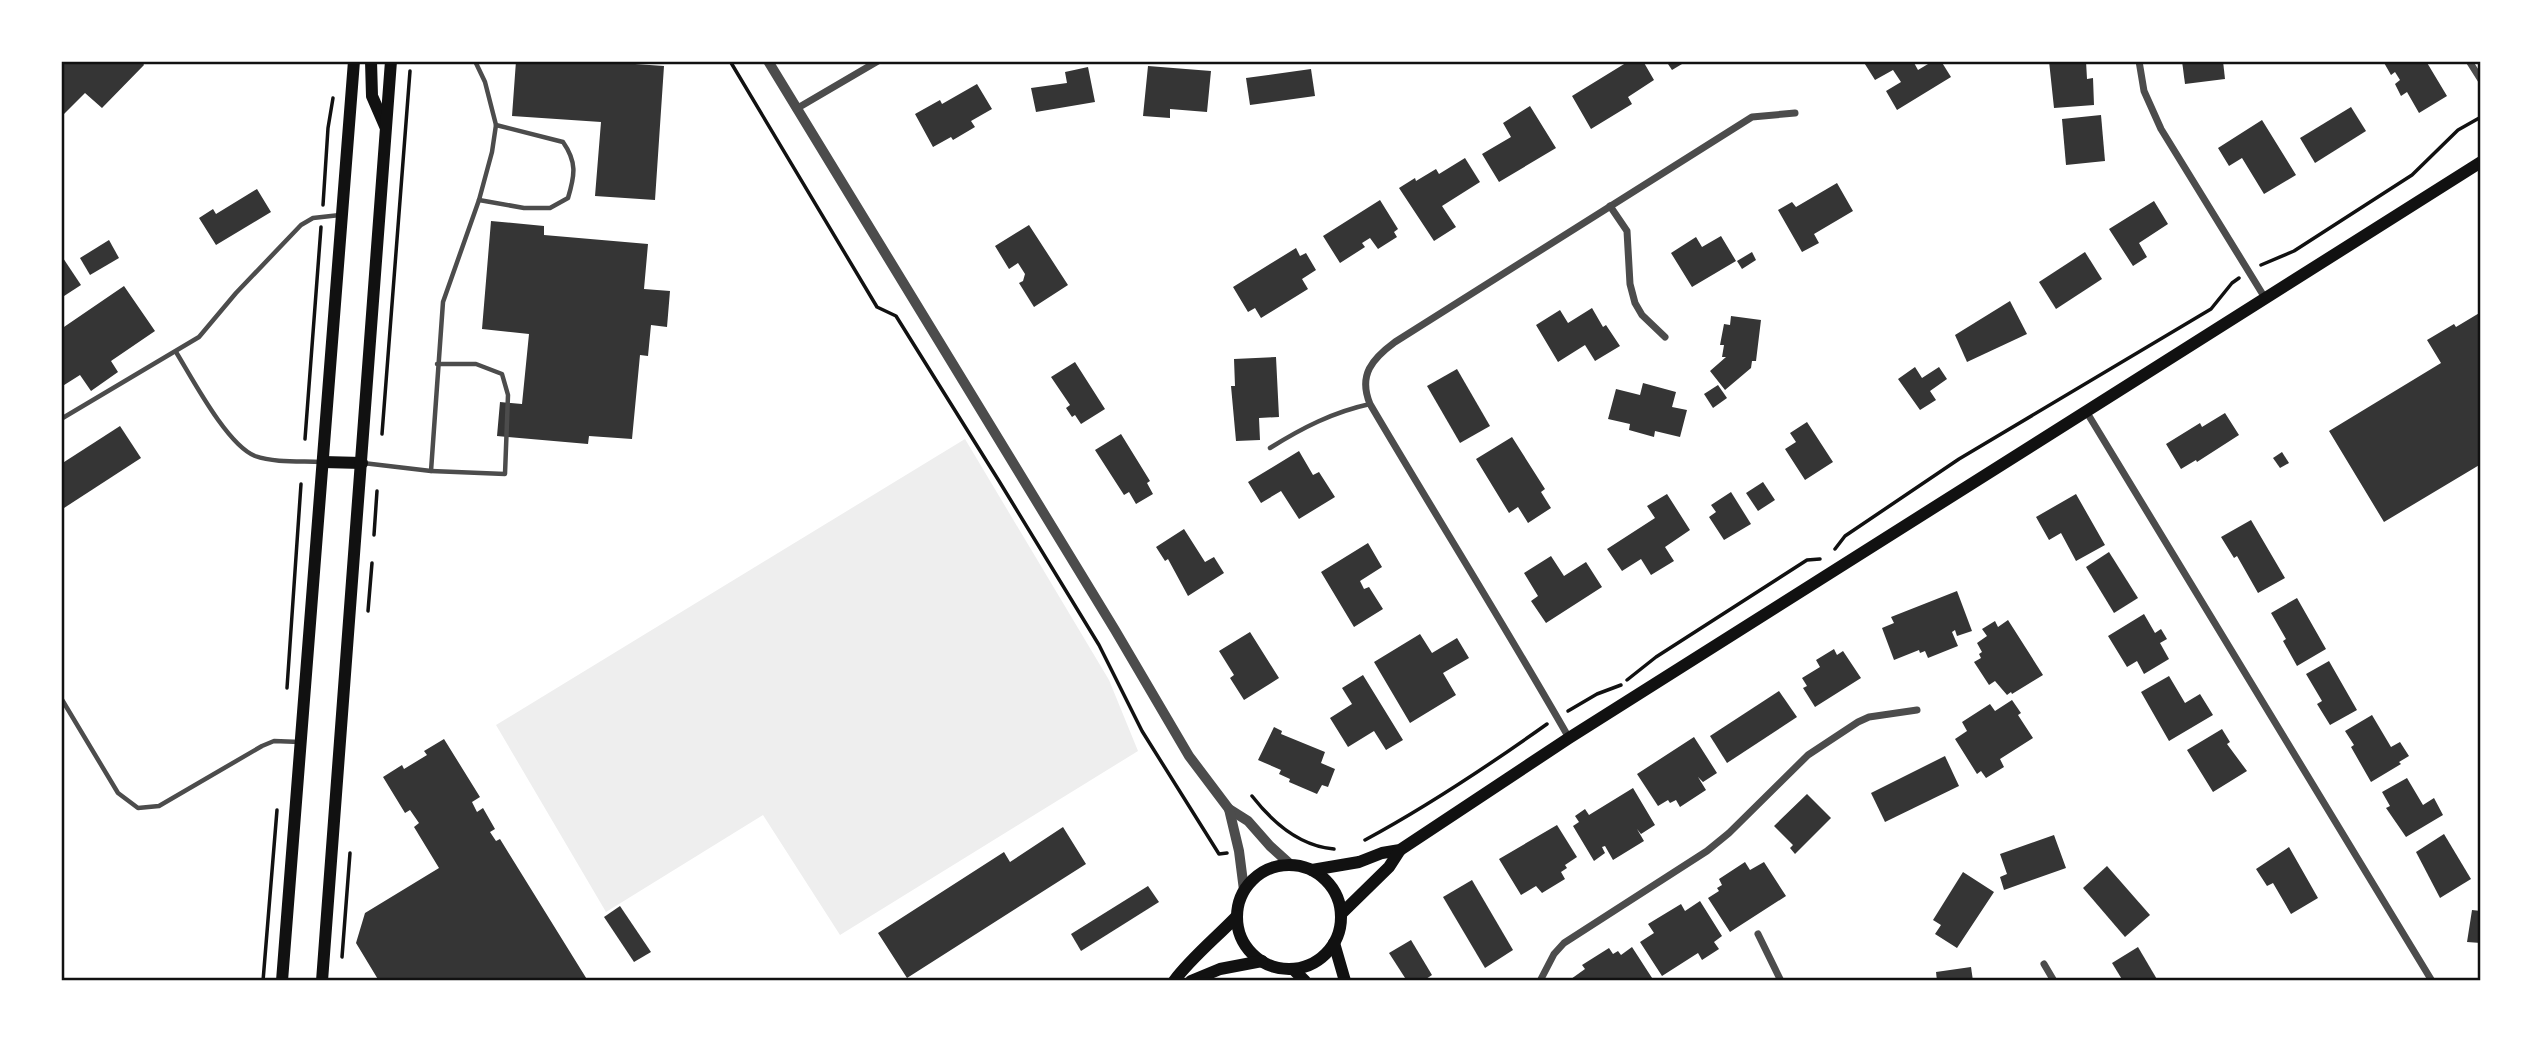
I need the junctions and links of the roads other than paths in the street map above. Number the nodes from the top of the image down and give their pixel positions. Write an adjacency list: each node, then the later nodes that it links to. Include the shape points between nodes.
1 (354, 61): 17 (main road)
2 (370, 61): 13 (main road, via 372,96)
3 (391, 61): 13 (main road)
4 (475, 61): 12 (lane)
5 (768, 61): 10 (street)
6 (878, 61): 10 (street)
7 (2139, 61): 18 (street, via 2144,91 2161,129)
8 (2469, 61): 9 (street)
9 (2481, 80)
10 (796, 109): 33 (street, via 1189,756)
11 (1795, 113): 16 (street, via 1752,117)
12 (496, 125): 15 (lane); 15 (lane, via 563,142 573,156 573,179 568,198 550,208)
13 (387, 130): 27 (main road)
14 (2481, 162): 18 (main road)
15 (479, 200): 21 (lane, via 443,302)
16 (1610, 206): 19 (street, via 1628,231 1635,303); 22 (street, via 1384,351 1373,361 1366,378)
17 (341, 215): 20 (lane, via 322,216 301,225 199,337); 26 (main road)
18 (2265, 298): 23 (main road)
19 (1665, 338)
20 (176, 352): 24 (lane); 26 (lane, via 220,422 248,452 271,459)
21 (437, 364): 28 (lane); 28 (lane, via 477,364 502,374 508,395 505,474)
22 (1370, 404): 25 (lane, via 1324,418); 31 (street)
23 (2086, 411): 31 (main road); 54 (street)
24 (61, 419)
25 (1270, 448)
26 (323, 462): 27 (main road); 32 (main road)
27 (362, 463): 28 (lane); 46 (main road)
28 (432, 471)
29 (61, 698): 32 (lane, via 118,793 138,808 159,806 274,741)
30 (1917, 710): 51 (street, via 1869,718 1822,744 1707,851 1564,943)
31 (1569, 738): 34 (main road)
32 (301, 742): 45 (main road)
33 (1229, 809): 35 (street, via 1248,821); 37 (street)
34 (1400, 850): 36 (main road); 38 (main road)
35 (1291, 865): 36 (main road); 37 (main road, via 1264,871)
36 (1312, 870): 38 (main road, via 1332,888)
37 (1244, 890): 39 (main road)
38 (1341, 914): 41 (main road)
39 (1237, 916): 42 (main road, via 1243,942); 47 (main road)
40 (1758, 934): 52 (street)
41 (1334, 943): 44 (main road, via 1323,956); 50 (main road)
42 (1262, 961): 44 (main road); 48 (main road, via 1220,969)
43 (2044, 964): 53 (street)
44 (1293, 969): 49 (main road)
45 (282, 981)
46 (322, 981)
47 (1174, 981)
48 (1191, 981)
49 (1305, 981)
50 (1345, 981)
51 (1540, 981)
52 (1781, 981)
53 (2054, 981)
54 (2432, 981)

